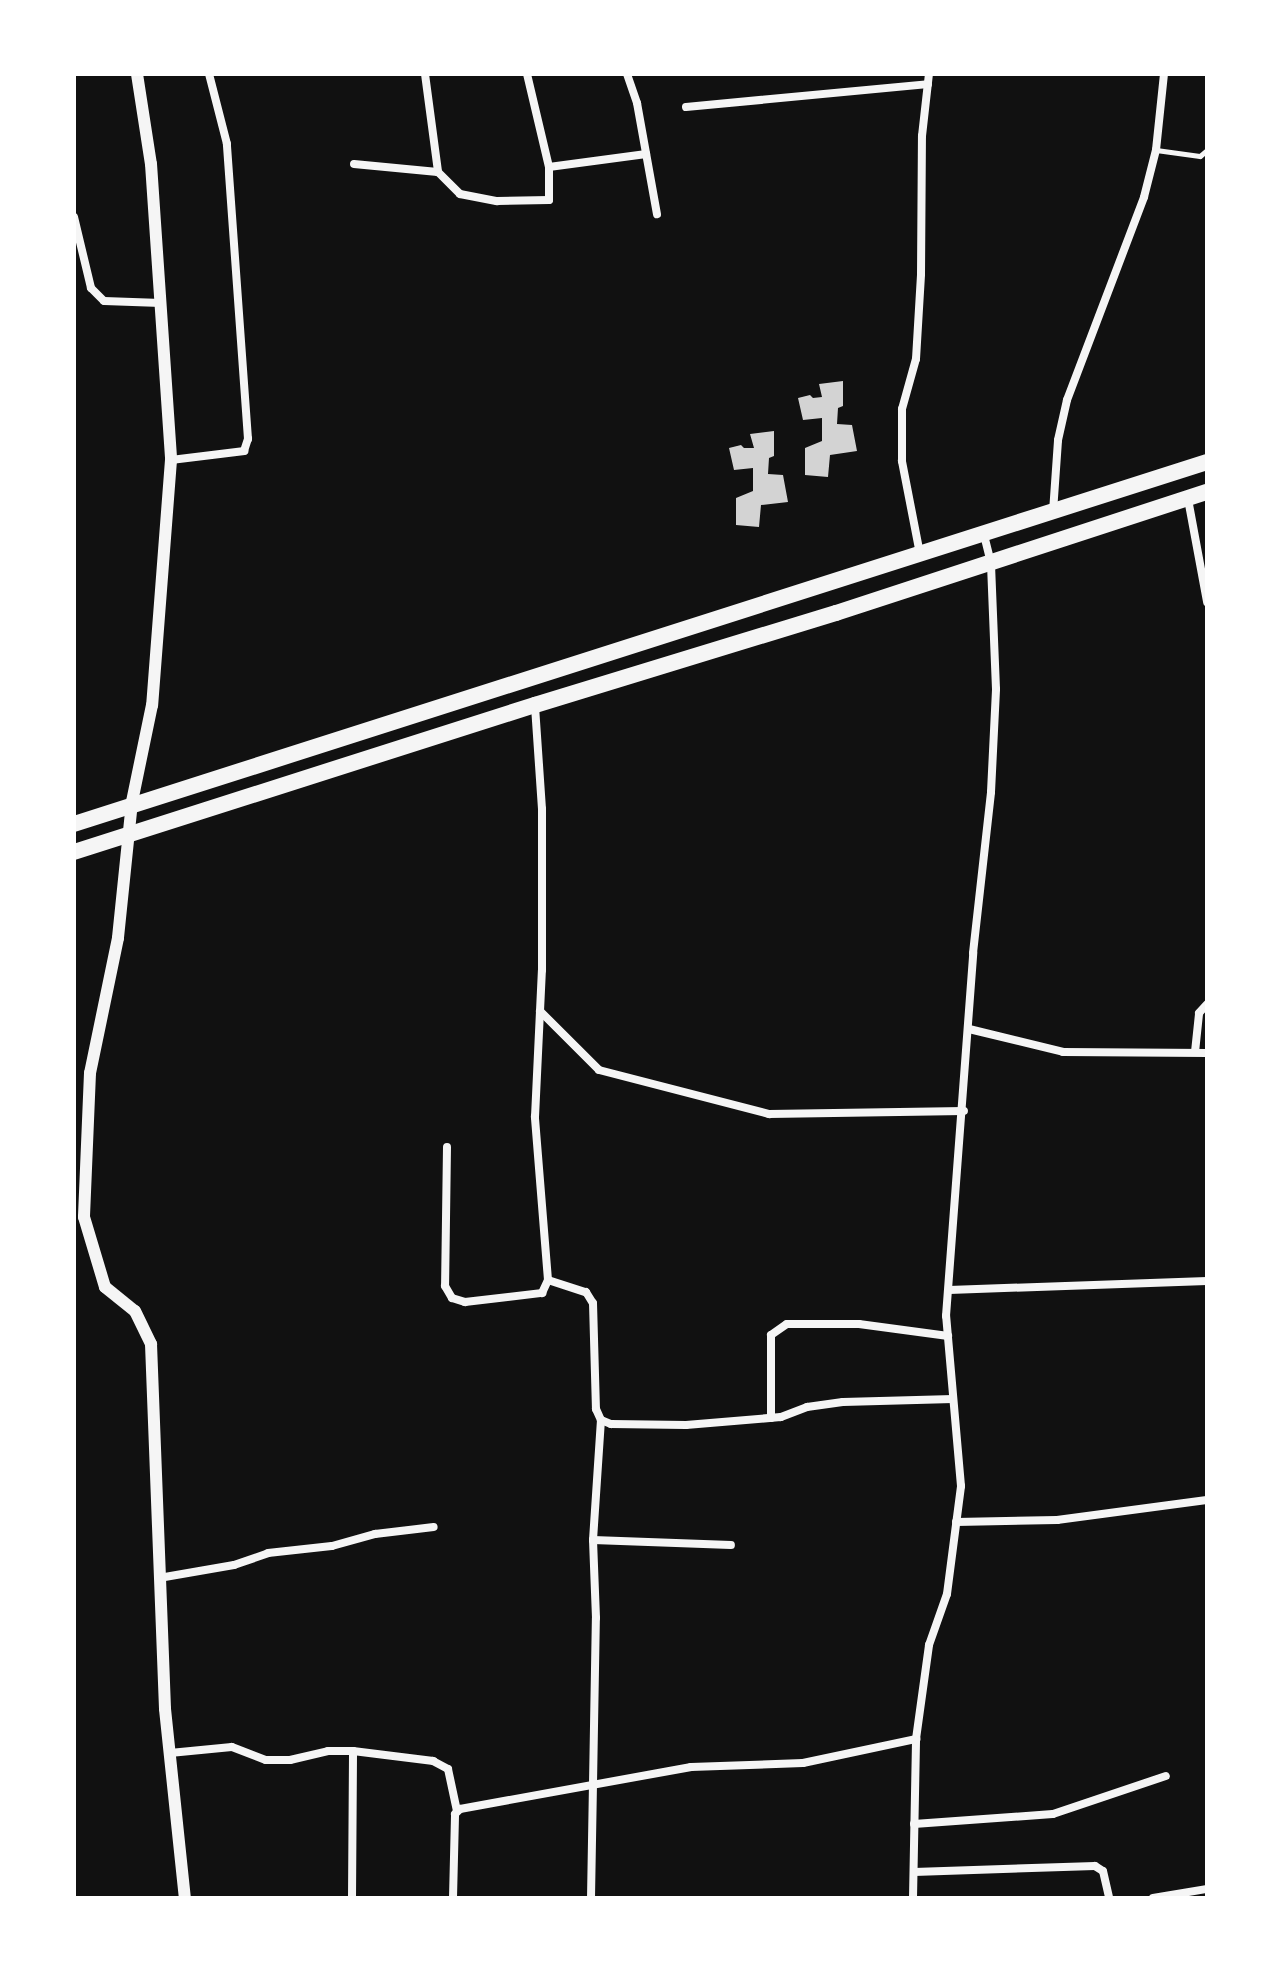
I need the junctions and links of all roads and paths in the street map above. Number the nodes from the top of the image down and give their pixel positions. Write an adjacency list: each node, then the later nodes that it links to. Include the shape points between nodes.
1 (137, 74): 18 (street, via 151,164)
2 (209, 74): 19 (street, via 227,144 248,439 244,451)
3 (425, 74): 15 (street)
4 (527, 74): 14 (street)
5 (627, 74): 12 (street)
6 (929, 74): 8 (street)
7 (1164, 74): 10 (street)
8 (928, 84): 9 (street); 25 (street, via 916,359 902,422 902,461)
9 (686, 107)
10 (1156, 150): 11 (lane, via 1200,156); 23 (street, via 1144,197 1067,400)
11 (1207, 150)
12 (646, 154): 14 (street); 16 (street)
13 (354, 164): 15 (street)
14 (549, 167): 15 (street, via 549,200 497,201 460,194)
15 (438, 172)
16 (657, 214)
17 (74, 217): 18 (street, via 91,288 104,301)
18 (161, 303): 19 (street)
19 (171, 460): 29 (street, via 152,705)
20 (1207, 462): 23 (main road)
21 (1207, 492): 22 (main road)
22 (1188, 498): 26 (main road); 27 (street)
23 (1053, 512): 24 (main road)
24 (984, 535): 25 (main road); 26 (street)
25 (921, 555): 29 (main road)
26 (991, 563): 28 (main road); 35 (street, via 996,689)
27 (1207, 602)
28 (535, 705): 31 (main road); 34 (street, via 542,809)
29 (132, 802): 30 (main road); 31 (street)
30 (74, 824)
31 (129, 835): 32 (main road); 52 (street, via 118,938 90,1073 84,1217 105,1287 135,1311 151,1344)
32 (74, 852)
33 (1207, 1004): 36 (street, via 1199,1013)
34 (540, 1011): 38 (street, via 599,1070 769,1114); 40 (street, via 535,1117)
35 (969, 1029): 36 (street, via 1063,1052); 38 (street)
36 (1195, 1052): 37 (street)
37 (1207, 1053)
38 (964, 1111): 42 (street)
39 (447, 1147): 40 (street, via 445,1286 452,1298 465,1302 542,1293)
40 (548, 1280): 46 (street, via 586,1292 593,1303 596,1409)
41 (1207, 1281): 42 (street)
42 (949, 1290): 43 (street)
43 (948, 1336): 44 (street); 45 (street, via 859,1324 787,1324 771,1335)
44 (953, 1399): 45 (street, via 843,1402); 48 (street, via 961,1486)
45 (771, 1418): 46 (street, via 686,1425)
46 (601, 1420): 50 (street)
47 (1207, 1500): 48 (street, via 1057,1520)
48 (956, 1522): 53 (street, via 947,1594 929,1645)
49 (434, 1527): 52 (street, via 268,1553 234,1565)
50 (593, 1540): 51 (street); 57 (street)
51 (731, 1545)
52 (159, 1578): 55 (street)
53 (916, 1739): 57 (street, via 803,1763 691,1767); 59 (street)
54 (353, 1751): 55 (street, via 290,1760 266,1760 232,1747); 58 (street, via 433,1761 448,1769); 64 (street)
55 (170, 1753): 63 (street)
56 (1166, 1776): 59 (street, via 1053,1814)
57 (591, 1783): 58 (street); 66 (street)
58 (457, 1811): 65 (street)
59 (914, 1824): 60 (street)
60 (914, 1872): 62 (street, via 1095,1866 1103,1871); 67 (street)
61 (1207, 1889): 68 (street)
62 (1107, 1896)
63 (185, 1898)
64 (352, 1898)
65 (453, 1898)
66 (591, 1898)
67 (913, 1898)
68 (1153, 1898)

